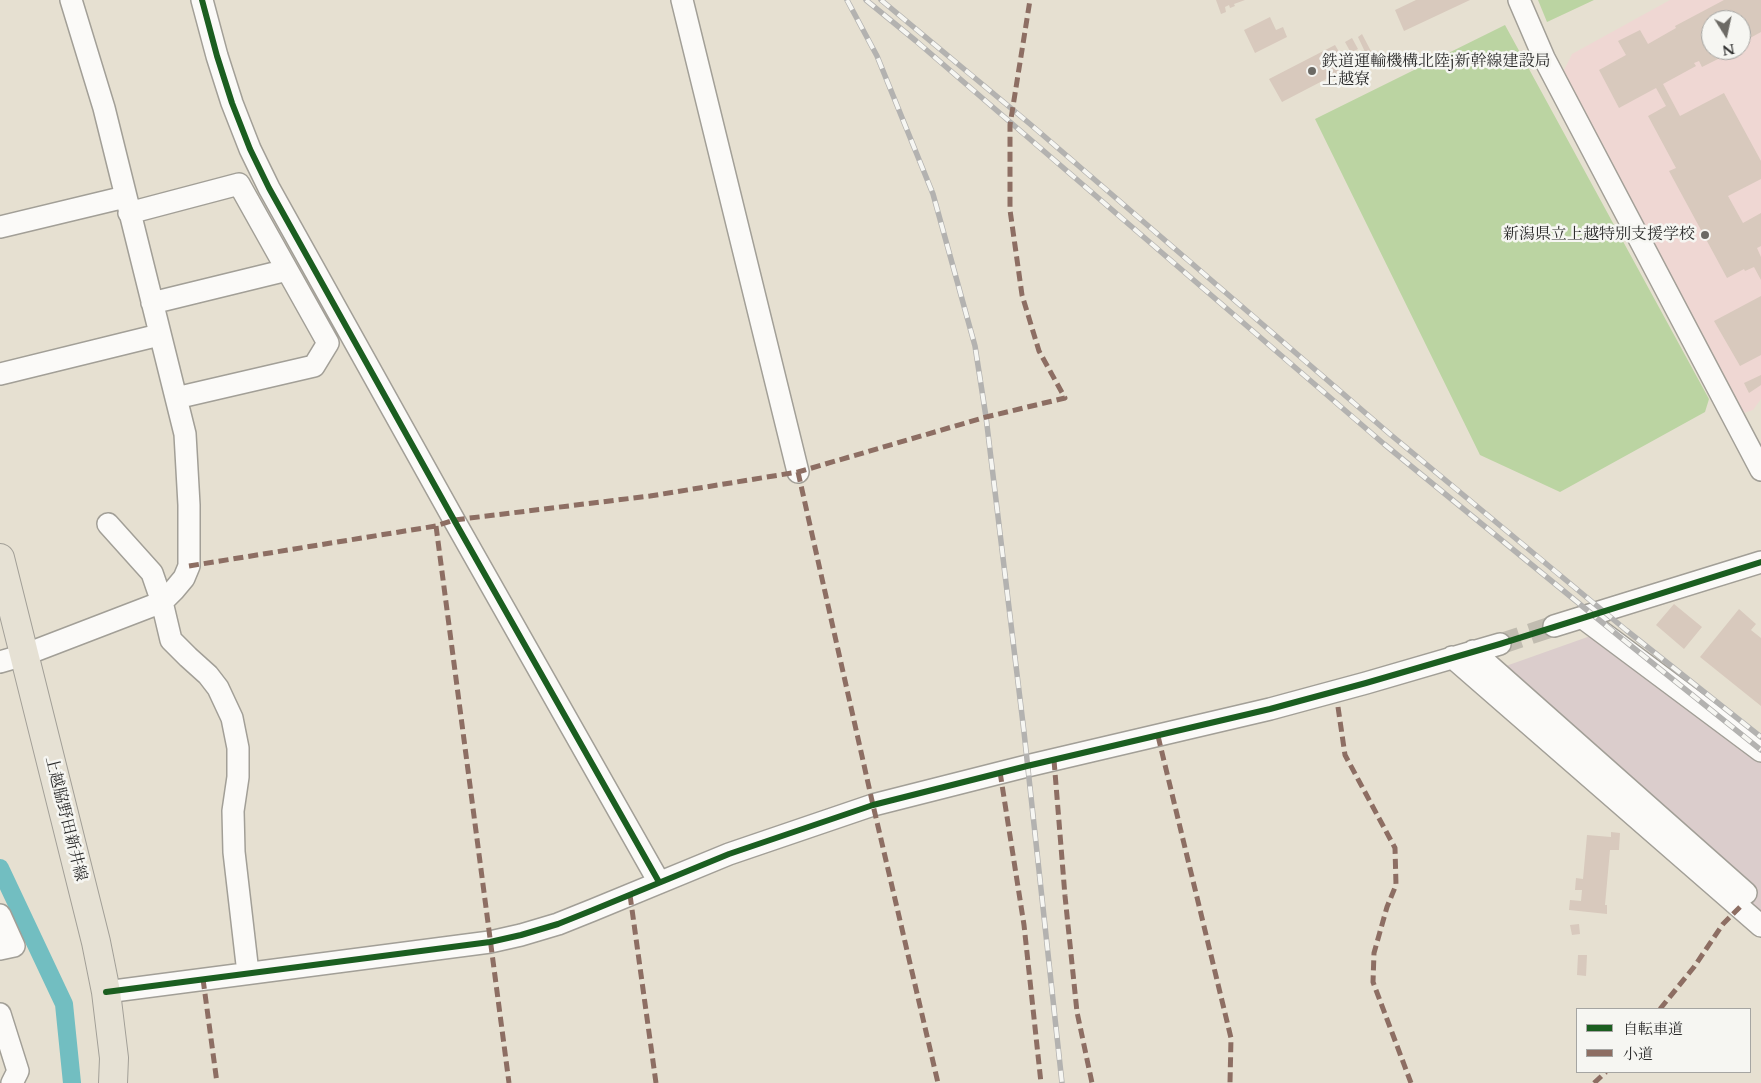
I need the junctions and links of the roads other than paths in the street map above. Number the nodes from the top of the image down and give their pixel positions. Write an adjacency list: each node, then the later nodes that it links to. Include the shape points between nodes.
1 (70, 0): 5 (street, via 104,108)
2 (202, 0): 25 (street, via 232,103 269,188)
3 (682, 0): 13 (street)
4 (1519, 0): 12 (street, via 1544,58)
5 (127, 205): 6 (street); 7 (street, via 239,184); 8 (street)
6 (0, 226)
7 (287, 270): 8 (street); 11 (street, via 328,343 314,366)
8 (152, 303): 9 (street)
9 (159, 335): 10 (street); 11 (street)
10 (0, 374)
11 (176, 398): 17 (street, via 187,462 189,566 184,578)
12 (1761, 470)
13 (798, 472)
14 (108, 524): 17 (street, via 152,573)
15 (0, 558): 23 (main road, 上越脇野田新井線)
16 (1761, 562): 18 (street)
17 (162, 602): 23 (street); 30 (street, via 171,640 208,675 232,718 238,748 233,811 234,852)
18 (1583, 618): 19 (street); 24 (street)
19 (1554, 626)
20 (1500, 644): 21 (street)
21 (1473, 651): 22 (street); 26 (street)
22 (1452, 657): 25 (street, via 1270,709 873,804 738,850); 28 (street)
23 (12, 659): 31 (main road, 上越脇野田新井線, via 96,942)
24 (1761, 751)
25 (658, 882): 30 (street, via 558,924 490,942)
26 (1761, 906)
27 (0, 915): 29 (street, via 14,946)
28 (1761, 926)
29 (0, 949)
30 (248, 974): 31 (street)
31 (106, 992): 34 (main road, 上越脇野田新井線, via 114,1058)
32 (0, 1014): 33 (street, via 18,1072)
33 (12, 1083)
34 (113, 1083)

